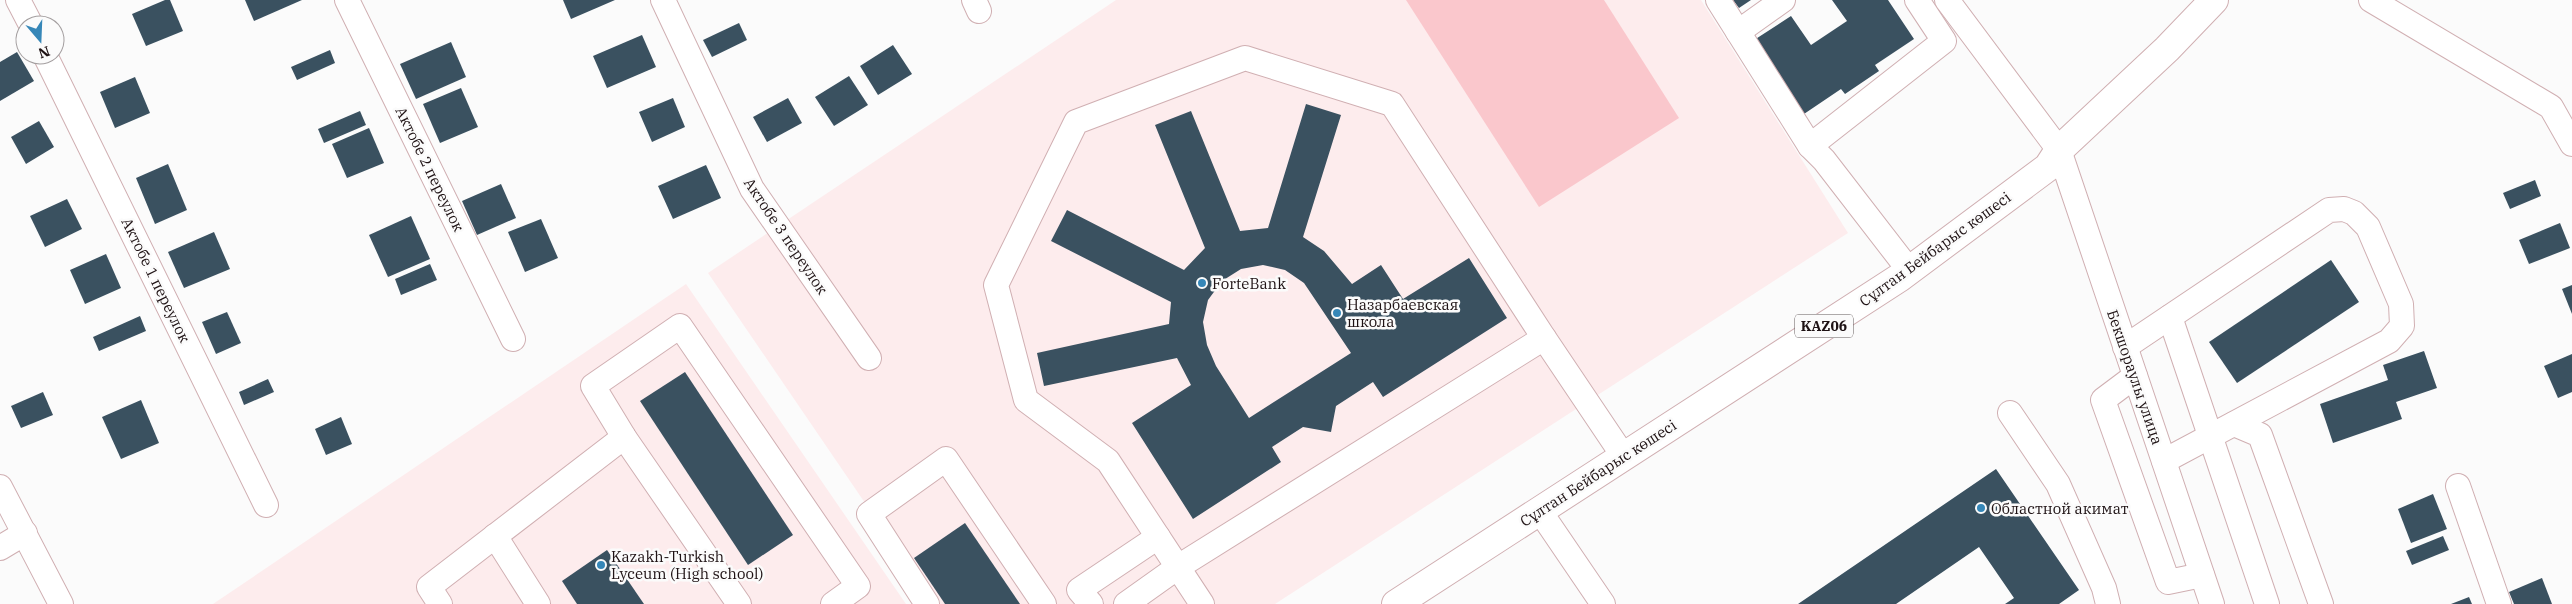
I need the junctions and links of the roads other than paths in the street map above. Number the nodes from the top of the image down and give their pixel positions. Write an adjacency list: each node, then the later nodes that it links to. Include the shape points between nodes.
1 (18, 0): 10 (street)
2 (347, 0): 19 (street, Актобе 2 переулок)
3 (663, 0): 21 (street, Актобе 3 переулок, via 752,188)
4 (1718, 0): 11 (street)
5 (1783, 0): 11 (street)
6 (1917, 0): 14 (street, via 1944,41)
7 (1947, 0): 15 (street, Бекшораулы улица)
8 (2214, 0): 15 (main road, Сұлтан Бейбарыс көшесі / KAZ06, via 2167,49)
9 (2371, 0): 13 (street, via 2551,107)
10 (26, 15)
11 (1738, 32): 14 (street)
12 (50, 65): 31 (street, Актобе 1 переулок)
13 (2572, 144)
14 (1810, 146): 16 (street)
15 (2058, 150): 16 (main road, Сұлтан Бейбарыс көшесі / KAZ06, via 2048,167); 20 (street, Бекшораулы улица)
16 (1909, 270): 27 (main road, Сұлтан Бейбарыс көшесі / KAZ06)
17 (2170, 317): 20 (street); 24 (street, via 2329,210 2344,209 2368,228 2401,304 2402,326 2389,341); 25 (street)
18 (1544, 338): 27 (street); 35 (street, via 1392,104 1245,58 1076,122 996,285 1026,400 1108,461); 37 (street)
19 (513, 339)
20 (2125, 347): 22 (street, Бекшораулы улица)
21 (869, 358)
22 (2135, 376): 28 (street, Бекшораулы улица); 38 (street, via 2103,400 2168,582)
23 (2010, 413): 51 (street, via 2058,484)
24 (2234, 424): 25 (street); 54 (street, via 2260,434)
25 (2211, 436): 28 (street); 53 (street)
26 (624, 437): 34 (street); 42 (street); 43 (street, via 592,386 680,326 858,586)
27 (1624, 457): 32 (main road, Сұлтан Бейбарыс көшесі / KAZ06)
28 (2164, 462): 38 (street, Бекшораулы улица)
29 (2458, 486): 55 (street)
30 (0, 487): 33 (street)
31 (266, 505)
32 (1539, 510): 49 (main road, Сұлтан Бейбарыс көшесі / KAZ06); 50 (street)
33 (25, 533): 36 (street); 39 (street)
34 (495, 536): 40 (street, via 429,587); 41 (street)
35 (1158, 537): 37 (street); 46 (street, via 1079,590)
36 (0, 548)
37 (1178, 567): 47 (street); 48 (street)
38 (2202, 576): 52 (street, Бекшораулы улица)
39 (61, 604)
40 (440, 604)
41 (538, 604)
42 (739, 604)
43 (833, 604)
44 (927, 604): 45 (street, via 869,514 946,459)
45 (1044, 604)
46 (1091, 604)
47 (1126, 604)
48 (1202, 604)
49 (1396, 604)
50 (1603, 604)
51 (2108, 604)
52 (2212, 604)
53 (2267, 604)
54 (2321, 604)
55 (2499, 604)

